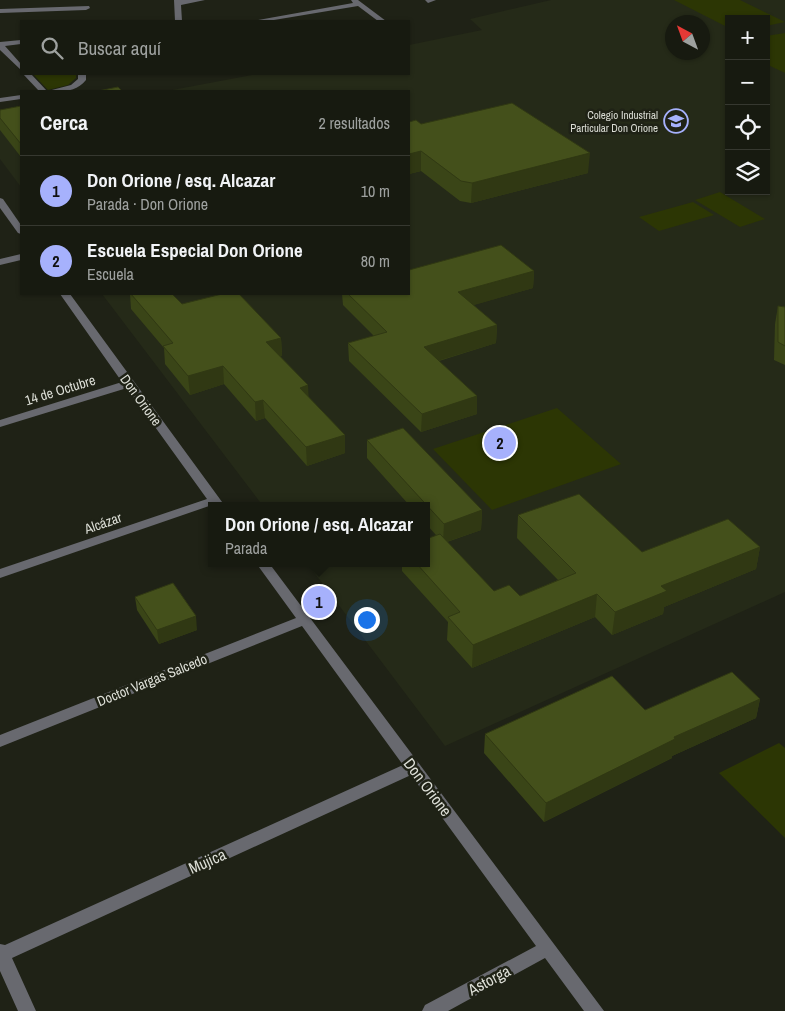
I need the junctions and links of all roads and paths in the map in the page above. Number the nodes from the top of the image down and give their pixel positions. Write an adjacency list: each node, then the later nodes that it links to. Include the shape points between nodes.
1 (202, 0): 2 (street)
2 (177, 2): 6 (street)
3 (357, 2): 7 (street); 8 (street)
4 (86, 7): 5 (street)
5 (0, 11)
6 (179, 20)
7 (262, 20)
8 (381, 20)
9 (20, 42): 10 (street)
10 (0, 44): 11 (street)
11 (20, 67)
12 (28, 75): 14 (street)
13 (82, 75): 15 (street, via 82,80 74,87)
14 (42, 90)
15 (58, 90)
16 (20, 96): 17 (street)
17 (0, 100)
18 (0, 201): 19 (street)
19 (20, 230)
20 (20, 257): 21 (street)
21 (0, 262)
22 (66, 295): 23 (street, Don Orione)
23 (129, 384): 24 (street, 14 de Octubre); 25 (street, Don Orione)
24 (0, 424)
25 (216, 502)
26 (208, 506): 28 (street, Alcázar)
27 (265, 567): 29 (street, Don Orione)
28 (0, 574)
29 (304, 620): 30 (street, Doctor Vargas Salcedo); 31 (street, Don Orione)
30 (0, 741)
31 (413, 767): 32 (street, Don Orione); 33 (street, Mujica)
32 (548, 948): 35 (street, Astorga); 36 (street, Don Orione)
33 (1, 953): 34 (street)
34 (27, 1011)
35 (431, 1011)
36 (595, 1011)

